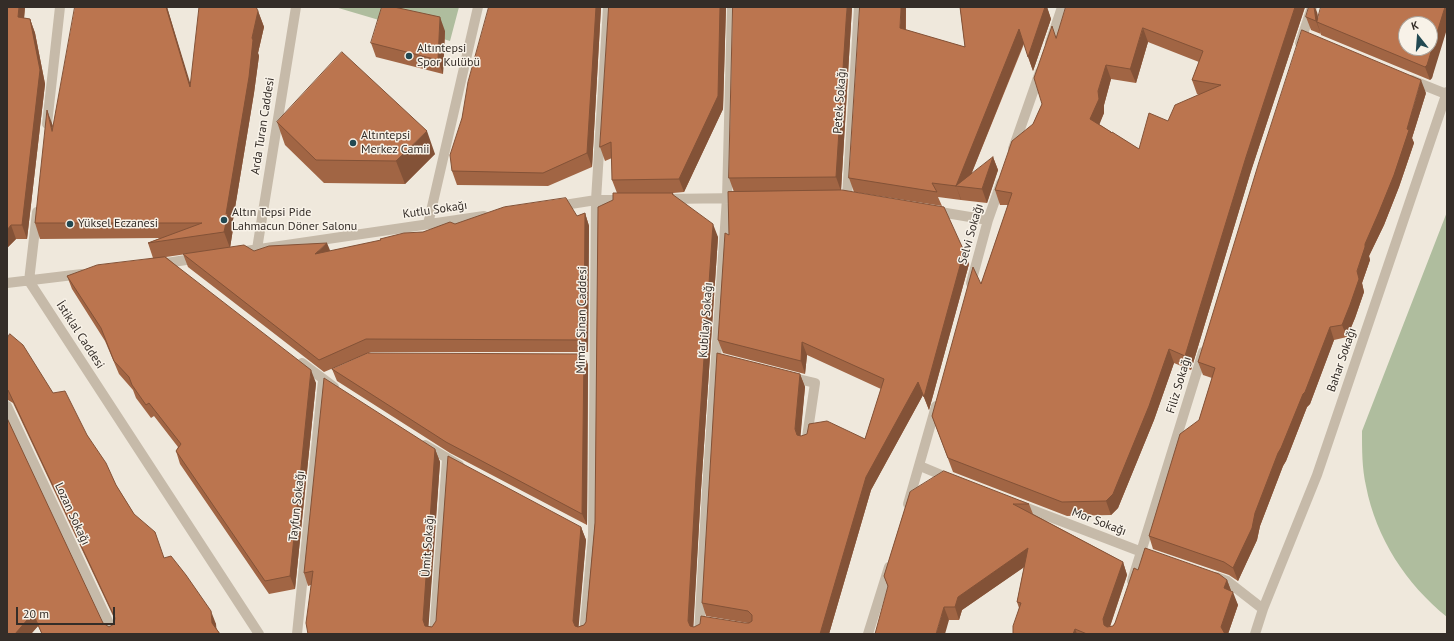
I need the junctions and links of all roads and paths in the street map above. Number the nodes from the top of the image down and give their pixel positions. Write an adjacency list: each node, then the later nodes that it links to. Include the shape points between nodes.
1 (60, 7): 14 (street)
2 (296, 7): 29 (street, Arda Turan Caddesi)
3 (478, 7): 28 (street)
4 (608, 7): 21 (street, Mimar Sinan Caddesi)
5 (732, 7): 17 (street, Kubilay Sokağı)
6 (859, 7): 19 (street, Petek Sokağı)
7 (1062, 7): 10 (street)
8 (1312, 7): 9 (street, via 1306,36)
9 (1298, 49)
10 (1047, 51)
11 (1042, 66): 15 (street)
12 (1403, 76): 13 (street)
13 (1447, 93): 60 (street, Bahar Sokağı, via 1317,475)
14 (46, 132)
15 (1008, 161)
16 (1003, 176): 27 (street, Selvi Sokağı)
17 (727, 198): 18 (street); 20 (street); 66 (street, Kubilay Sokağı, via 720,359 707,490 704,622)
18 (751, 198)
19 (847, 198)
20 (658, 199)
21 (596, 200): 22 (street); 24 (street); 65 (street, Mimar Sinan Caddesi, via 590,359 590,534)
22 (634, 200)
23 (38, 202): 36 (street)
24 (550, 207)
25 (925, 210): 27 (street)
26 (496, 214): 28 (street, Kutlu Sokağı)
27 (988, 220): 38 (street, Selvi Sokağı)
28 (428, 224): 29 (street, Kutlu Sokağı)
29 (257, 249): 30 (street, Kutlu Sokağı)
30 (226, 254)
31 (210, 257): 32 (street)
32 (172, 263): 33 (street); 34 (street)
33 (148, 266)
34 (184, 272)
35 (93, 273): 36 (street)
36 (29, 281): 37 (street); 62 (street, İstiklal Caddesi)
37 (7, 283)
38 (969, 289)
39 (1206, 340): 55 (street, Filiz Sokağı)
40 (292, 355): 43 (street)
41 (337, 374): 43 (street)
42 (777, 374): 48 (street, via 815,383)
43 (323, 380): 44 (street); 63 (street, Tayfun Sokağı)
44 (343, 392)
45 (939, 397): 50 (street)
46 (7, 406): 61 (street, Lozan Sokağı)
47 (414, 438): 49 (street)
48 (806, 443)
49 (447, 459): 51 (street); 64 (street, Ümit Sokağı)
50 (920, 466): 52 (street); 54 (street)
51 (468, 470)
52 (964, 484)
53 (1008, 501): 55 (street, Mor Sokağı)
54 (906, 512)
55 (1142, 552): 56 (street, Mor Sokağı); 59 (street, Filiz Sokağı)
56 (1156, 557)
57 (892, 558): 67 (street)
58 (1205, 574): 60 (street, via 1226,581)
59 (1129, 589)
60 (1263, 609): 68 (street, Bahar Sokağı)
61 (114, 634)
62 (259, 634)
63 (297, 634)
64 (434, 634)
65 (584, 634)
66 (699, 634)
67 (868, 634)
68 (1255, 634)

